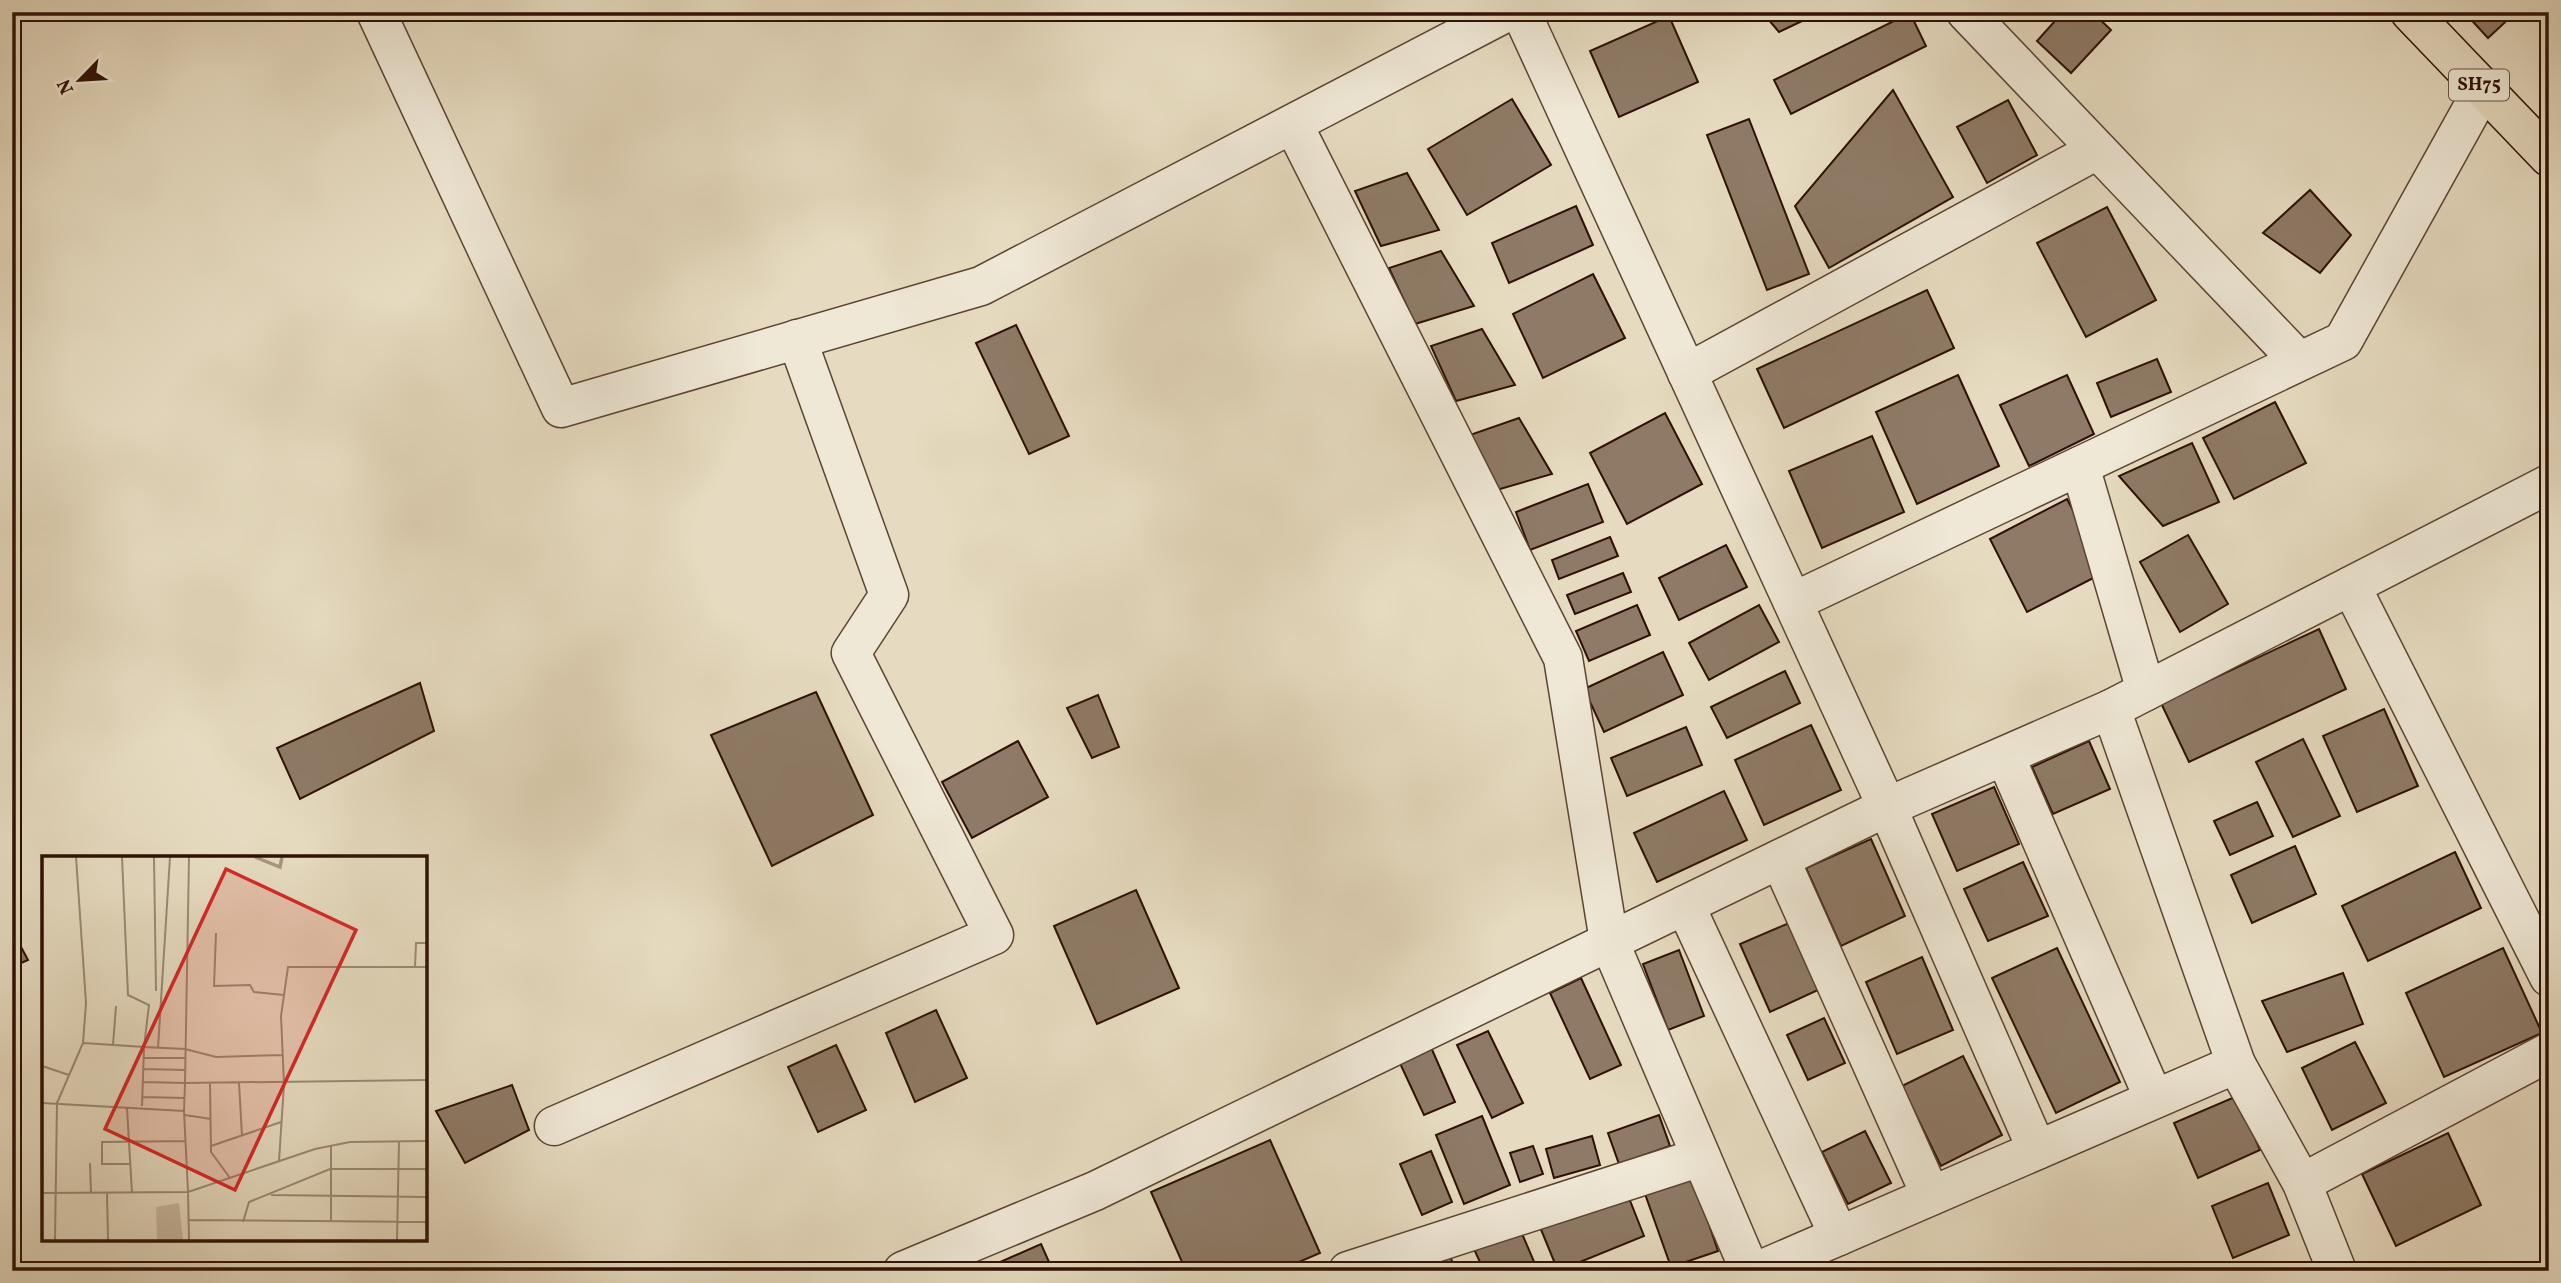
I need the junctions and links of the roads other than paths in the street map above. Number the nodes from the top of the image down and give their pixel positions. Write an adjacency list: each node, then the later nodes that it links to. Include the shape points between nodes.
1 (376, 12): 10 (street, via 561,408)
2 (1507, 12): 7 (street)
3 (1521, 12): 12 (street)
4 (1966, 12): 8 (street)
5 (2410, 12): 6 (main road, SH75)
6 (2483, 89): 9 (main road, SH75); 11 (street, via 2343,341)
7 (1293, 124): 10 (street, via 981,286); 23 (street, via 1563,657)
8 (2096, 149): 11 (street); 12 (street)
9 (2549, 157)
10 (797, 339): 28 (street, via 889,595 850,653 993,934)
11 (2299, 362): 13 (street)
12 (1687, 373): 16 (street)
13 (2080, 466): 16 (street); 17 (street)
14 (2549, 484): 15 (street)
15 (2351, 586): 17 (street); 24 (street)
16 (1793, 602): 20 (street)
17 (2146, 691): 18 (street)
18 (2111, 709): 19 (street); 26 (street)
19 (2005, 756): 20 (street); 27 (street)
20 (1887, 807): 21 (street); 29 (street)
21 (1780, 859): 22 (street); 32 (street)
22 (1685, 905): 23 (street); 33 (street)
23 (1609, 942): 30 (street); 34 (street, via 1095,1191)
24 (2549, 977)
25 (2549, 1052): 31 (street)
26 (2236, 1064): 27 (street); 31 (street)
27 (2154, 1099): 29 (street)
28 (554, 1126)
29 (2037, 1150): 32 (street)
30 (1701, 1157): 35 (street); 36 (street)
31 (2302, 1183): 38 (street)
32 (1931, 1196): 33 (street)
33 (1839, 1236): 37 (street)
34 (903, 1271)
35 (1348, 1271)
36 (1750, 1271)
37 (1758, 1271)
38 (2337, 1271)

